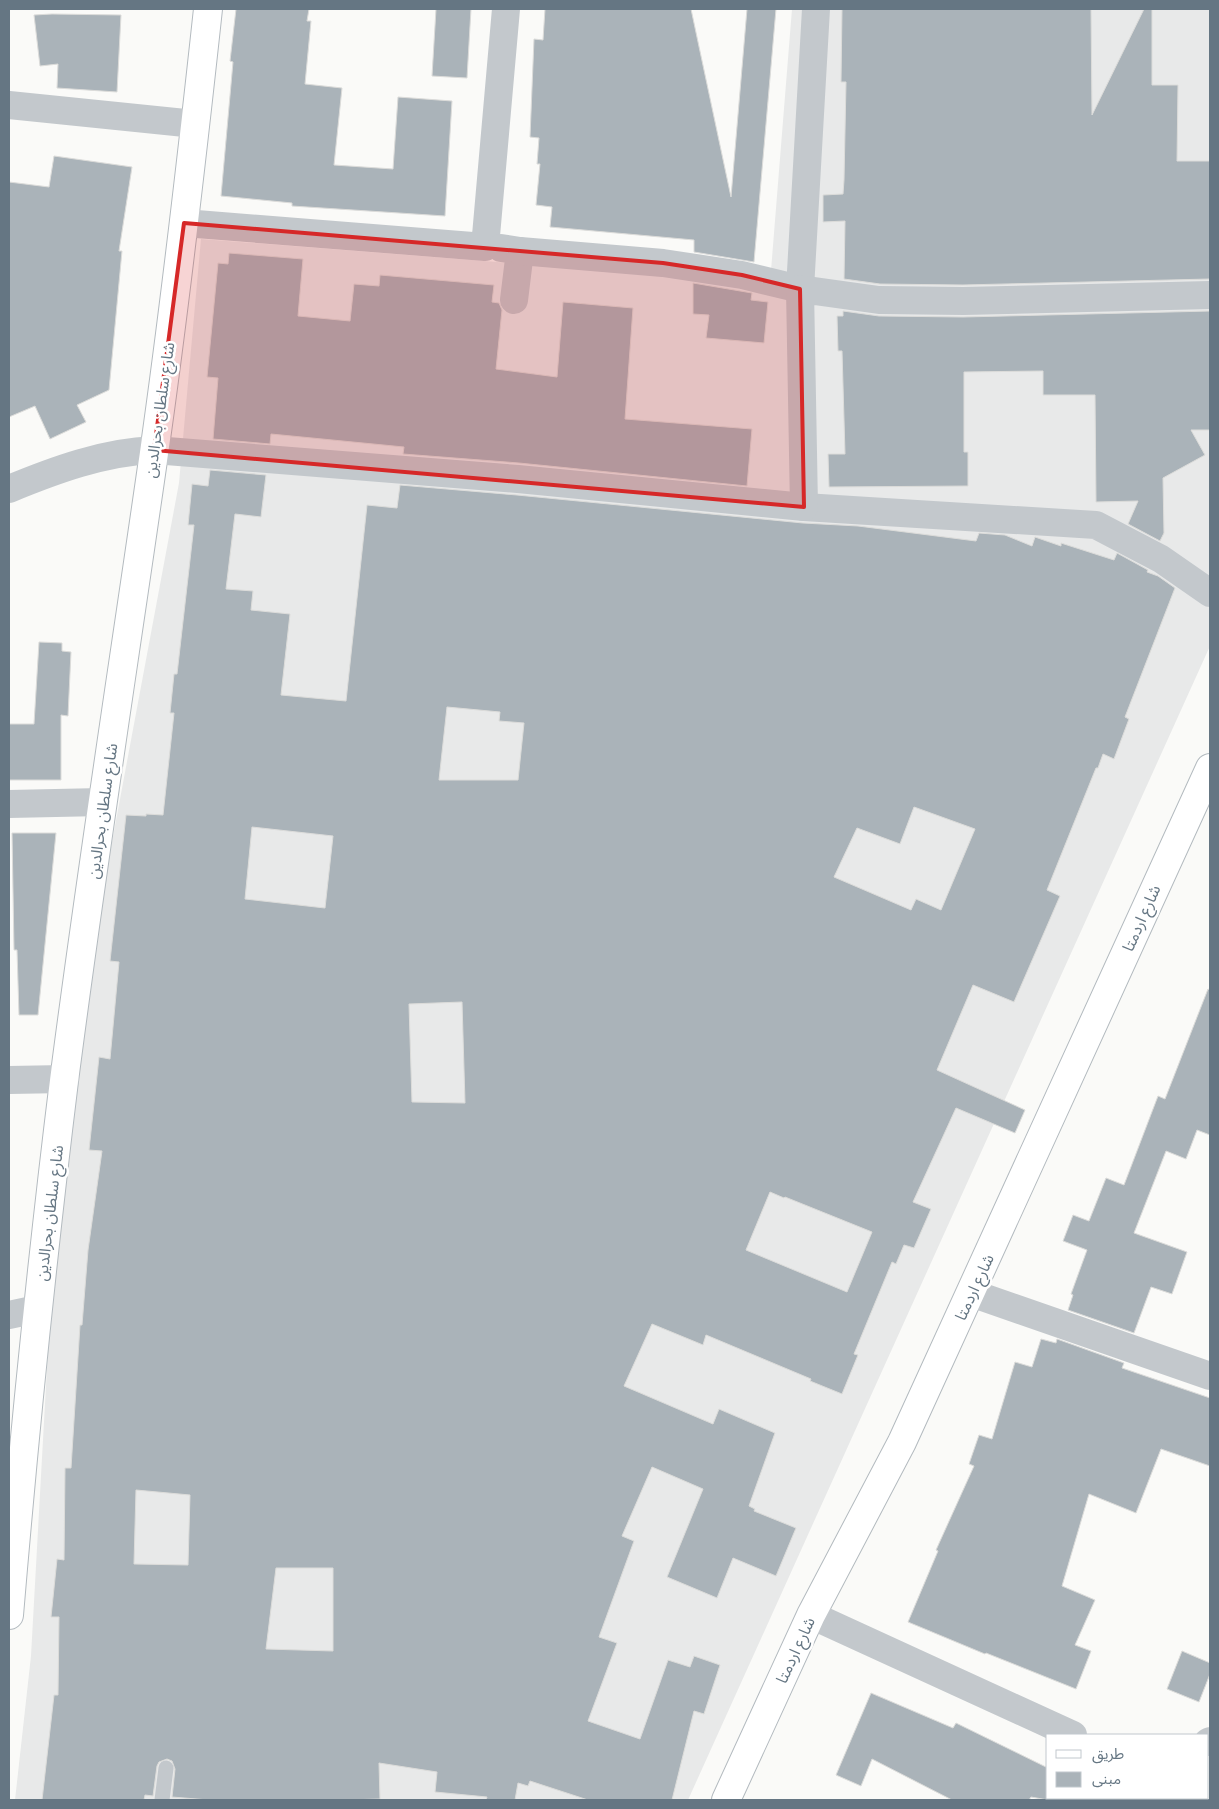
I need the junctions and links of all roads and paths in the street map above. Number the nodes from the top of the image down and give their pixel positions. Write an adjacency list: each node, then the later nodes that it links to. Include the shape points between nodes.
1 (208, 9): 5 (street, شارع سلطان بحرالدين)
2 (506, 9): 7 (street)
3 (816, 9): 9 (street)
4 (9, 105): 5 (street)
5 (195, 124): 6 (street, شارع سلطان بحرالدين)
6 (184, 223): 7 (street); 12 (street, شارع سلطان بحرالدين)
7 (485, 247): 8 (street)
8 (520, 251): 9 (street, via 663,263 742,275); 11 (street)
9 (800, 289): 10 (street, via 879,300 944,301); 14 (street)
10 (1210, 295)
11 (514, 300)
12 (154, 450): 13 (street, via 104,456); 14 (street, via 518,479); 17 (street, شارع سلطان بحرالدين)
13 (9, 489)
14 (804, 507): 15 (street, via 1096,525 1161,558)
15 (1210, 593)
16 (1210, 768): 21 (street, شارع اردمتا)
17 (102, 802): 18 (street); 19 (street, شارع سلطان بحرالدين)
18 (9, 804)
19 (65, 1079): 20 (street); 22 (street, شارع سلطان بحرالدين)
20 (9, 1080)
21 (971, 1293): 24 (street); 26 (street, شارع اردمتا, via 902,1442)
22 (37, 1310): 23 (street); 25 (street, شارع سلطان بحرالدين)
23 (9, 1315)
24 (1210, 1376)
25 (9, 1615)
26 (811, 1615): 27 (street); 30 (street, شارع اردمتا)
27 (1071, 1734)
28 (166, 1768): 29 (lane)
29 (162, 1800)
30 (726, 1800)

